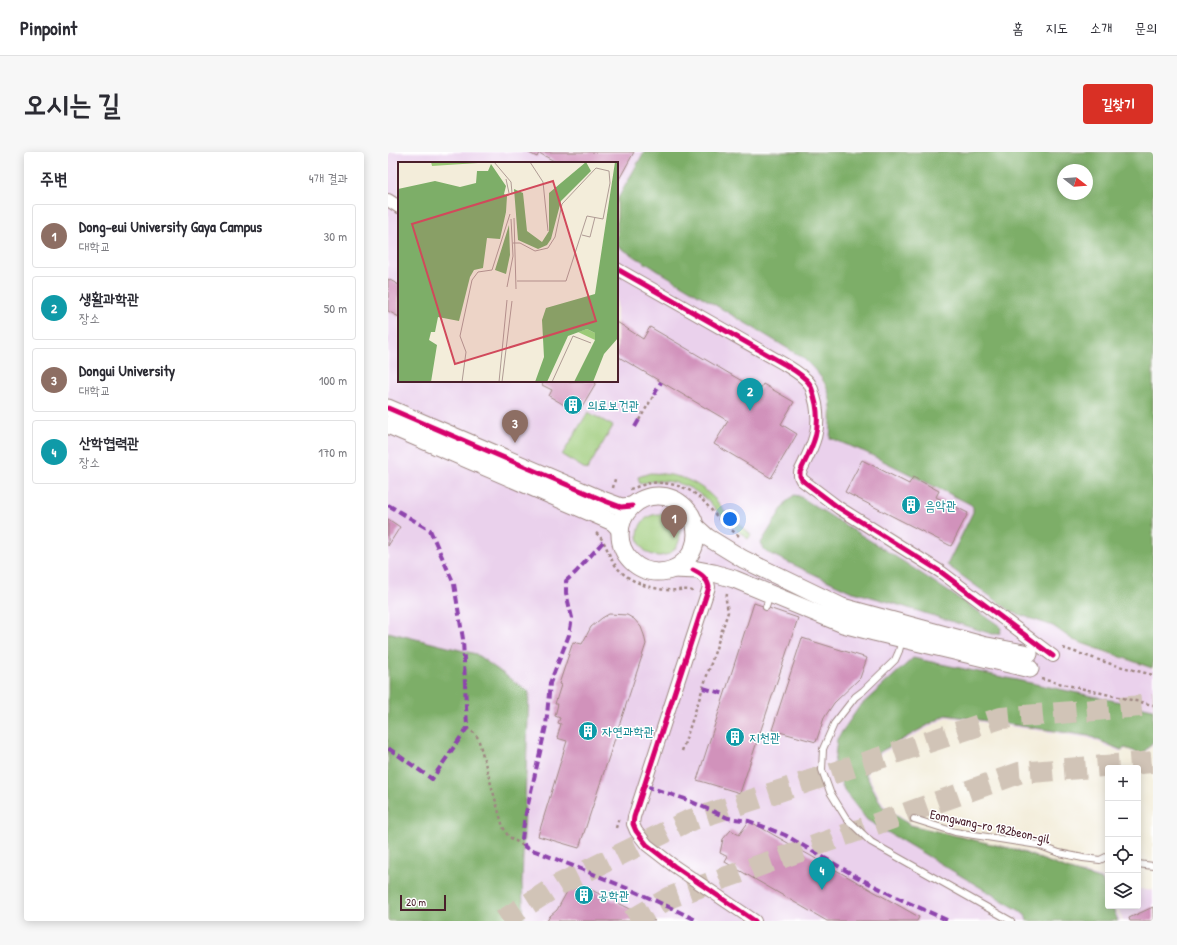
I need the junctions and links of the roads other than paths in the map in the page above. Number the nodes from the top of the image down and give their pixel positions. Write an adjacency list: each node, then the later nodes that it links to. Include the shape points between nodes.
1 (388, 200): 2 (street)
2 (398, 206)
3 (618, 270): 14 (street, via 796,372 814,393 817,424 812,449 800,472 802,480 839,508 941,572)
4 (388, 408): 6 (street, via 605,501 621,507)
5 (388, 425): 8 (street, via 613,522)
6 (632, 506): 7 (street, via 648,497 660,495 672,498 690,512); 8 (street, via 622,521)
7 (695, 526): 9 (street, via 694,547 687,558); 13 (street, via 707,537 743,559 842,607)
8 (620, 531): 9 (street, via 622,547 639,567 664,572)
9 (673, 569): 10 (street)
10 (693, 570): 11 (street, via 714,573); 12 (street, via 703,575)
11 (731, 585): 12 (street, via 728,579 719,580); 13 (street, via 768,601 836,621)
12 (709, 587): 20 (street, via 634,817 634,824 639,836 647,845)
13 (903, 631): 15 (street, via 982,645); 21 (lane, via 900,652 895,660 855,697 834,724 823,749 822,770 830,792 846,818 871,842)
14 (1057, 651)
15 (1029, 662)
16 (914, 820): 17 (lane, Eomgwang-ro 182beon-gil, via 955,832 1038,845 1083,858 1100,860)
17 (1105, 858)
18 (1141, 864): 19 (lane)
19 (1153, 866)
20 (756, 921)
21 (1010, 921)

